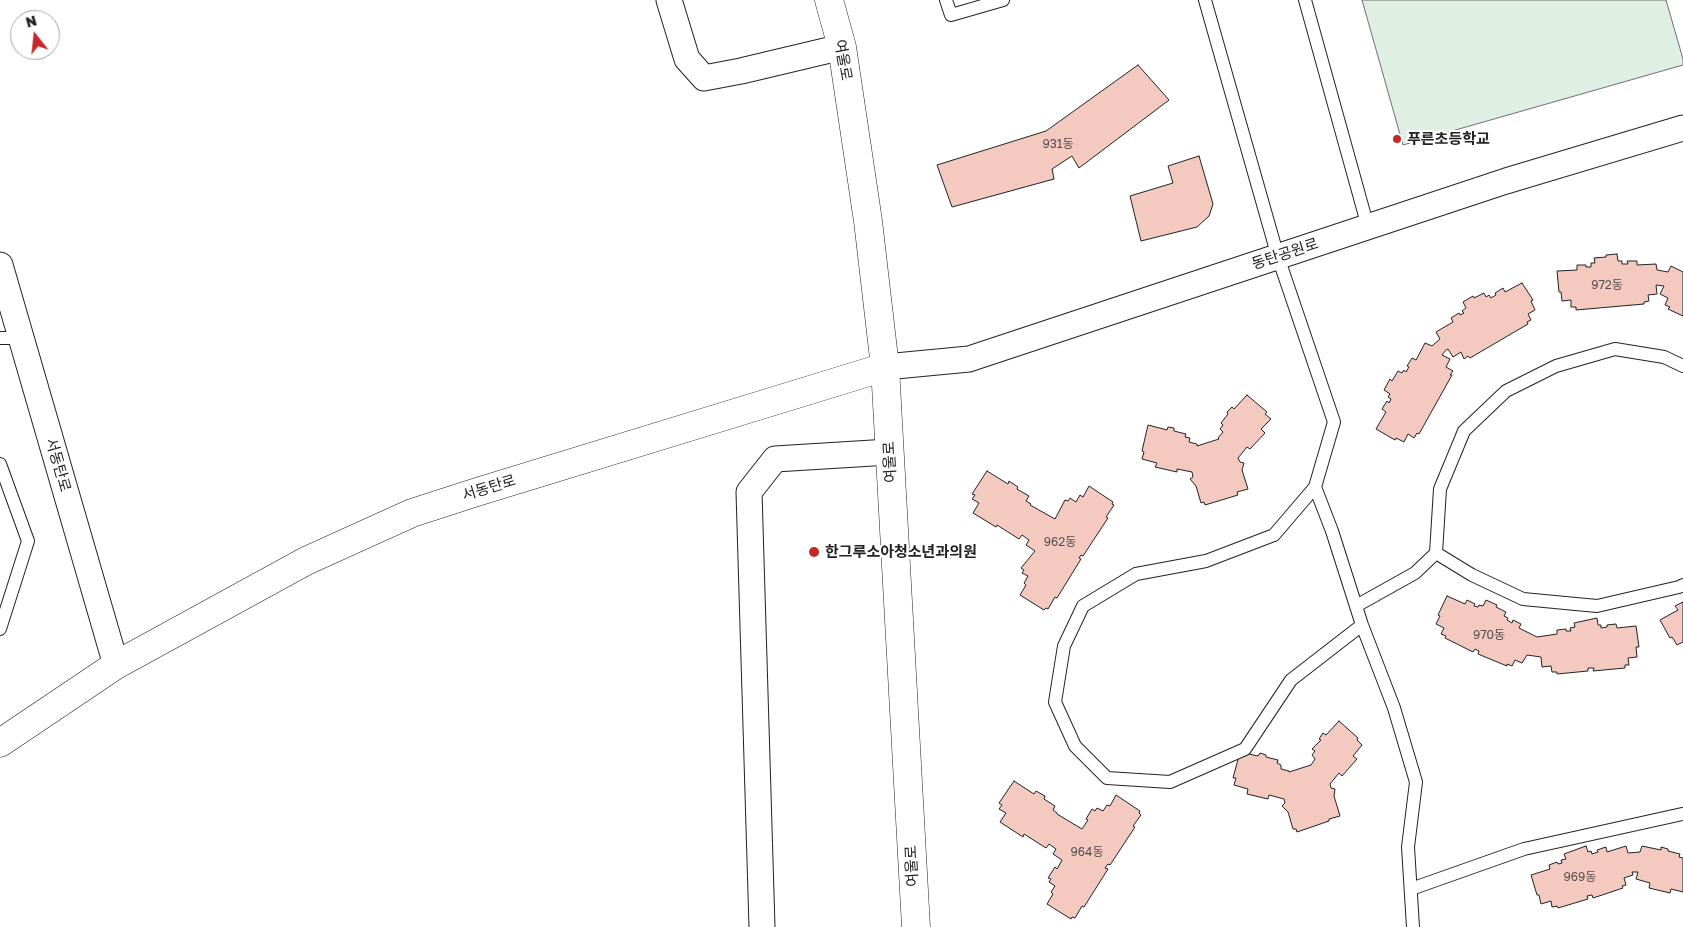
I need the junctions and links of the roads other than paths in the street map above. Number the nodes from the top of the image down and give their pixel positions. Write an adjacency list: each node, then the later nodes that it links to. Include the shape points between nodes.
1 (669, 0): 7 (street, via 687,59 704,78)
2 (830, 0): 7 (street, 여울로)
3 (946, 0): 4 (lane, via 951,15)
4 (1003, 0)
5 (1206, 0): 10 (lane)
6 (1305, 0): 9 (lane)
7 (842, 47): 14 (street, 여울로, via 868,221)
8 (1683, 128): 9 (street, 동탄공원로, via 1506,180)
9 (1368, 227): 10 (street, 동탄공원로)
10 (1278, 257): 14 (street, 동탄공원로, via 969,359); 17 (lane, via 1334,422)
11 (0, 265): 12 (street, 서동탄로)
12 (10, 338): 23 (street, 서동탄로)
13 (1683, 366): 18 (lane, via 1664,357 1615,349 1556,366 1506,391 1464,431 1440,488)
14 (885, 367): 15 (street, 여울로); 23 (street, 서동탄로, via 412,513 306,561)
15 (890, 452): 27 (street, via 775,459 749,492); 28 (street, 여울로)
16 (0, 464): 22 (lane, via 28,541)
17 (1316, 488): 20 (lane); 21 (lane, via 1274,535 1206,561 1136,574 1083,606 1064,646 1055,702 1075,746 1107,778 1170,782 1245,749 1291,680)
18 (1436, 553): 19 (lane, via 1472,575 1523,599 1597,606); 20 (lane, via 1415,573)
19 (1683, 584)
20 (1356, 606): 21 (lane)
21 (1362, 625): 26 (lane, via 1394,708 1416,782 1408,847)
22 (0, 629)
23 (116, 665): 24 (street, 서동탄로)
24 (0, 743)
25 (1682, 814): 26 (lane, via 1524,849)
26 (1411, 889): 29 (lane)
27 (762, 927)
28 (916, 927)
29 (1413, 927)

